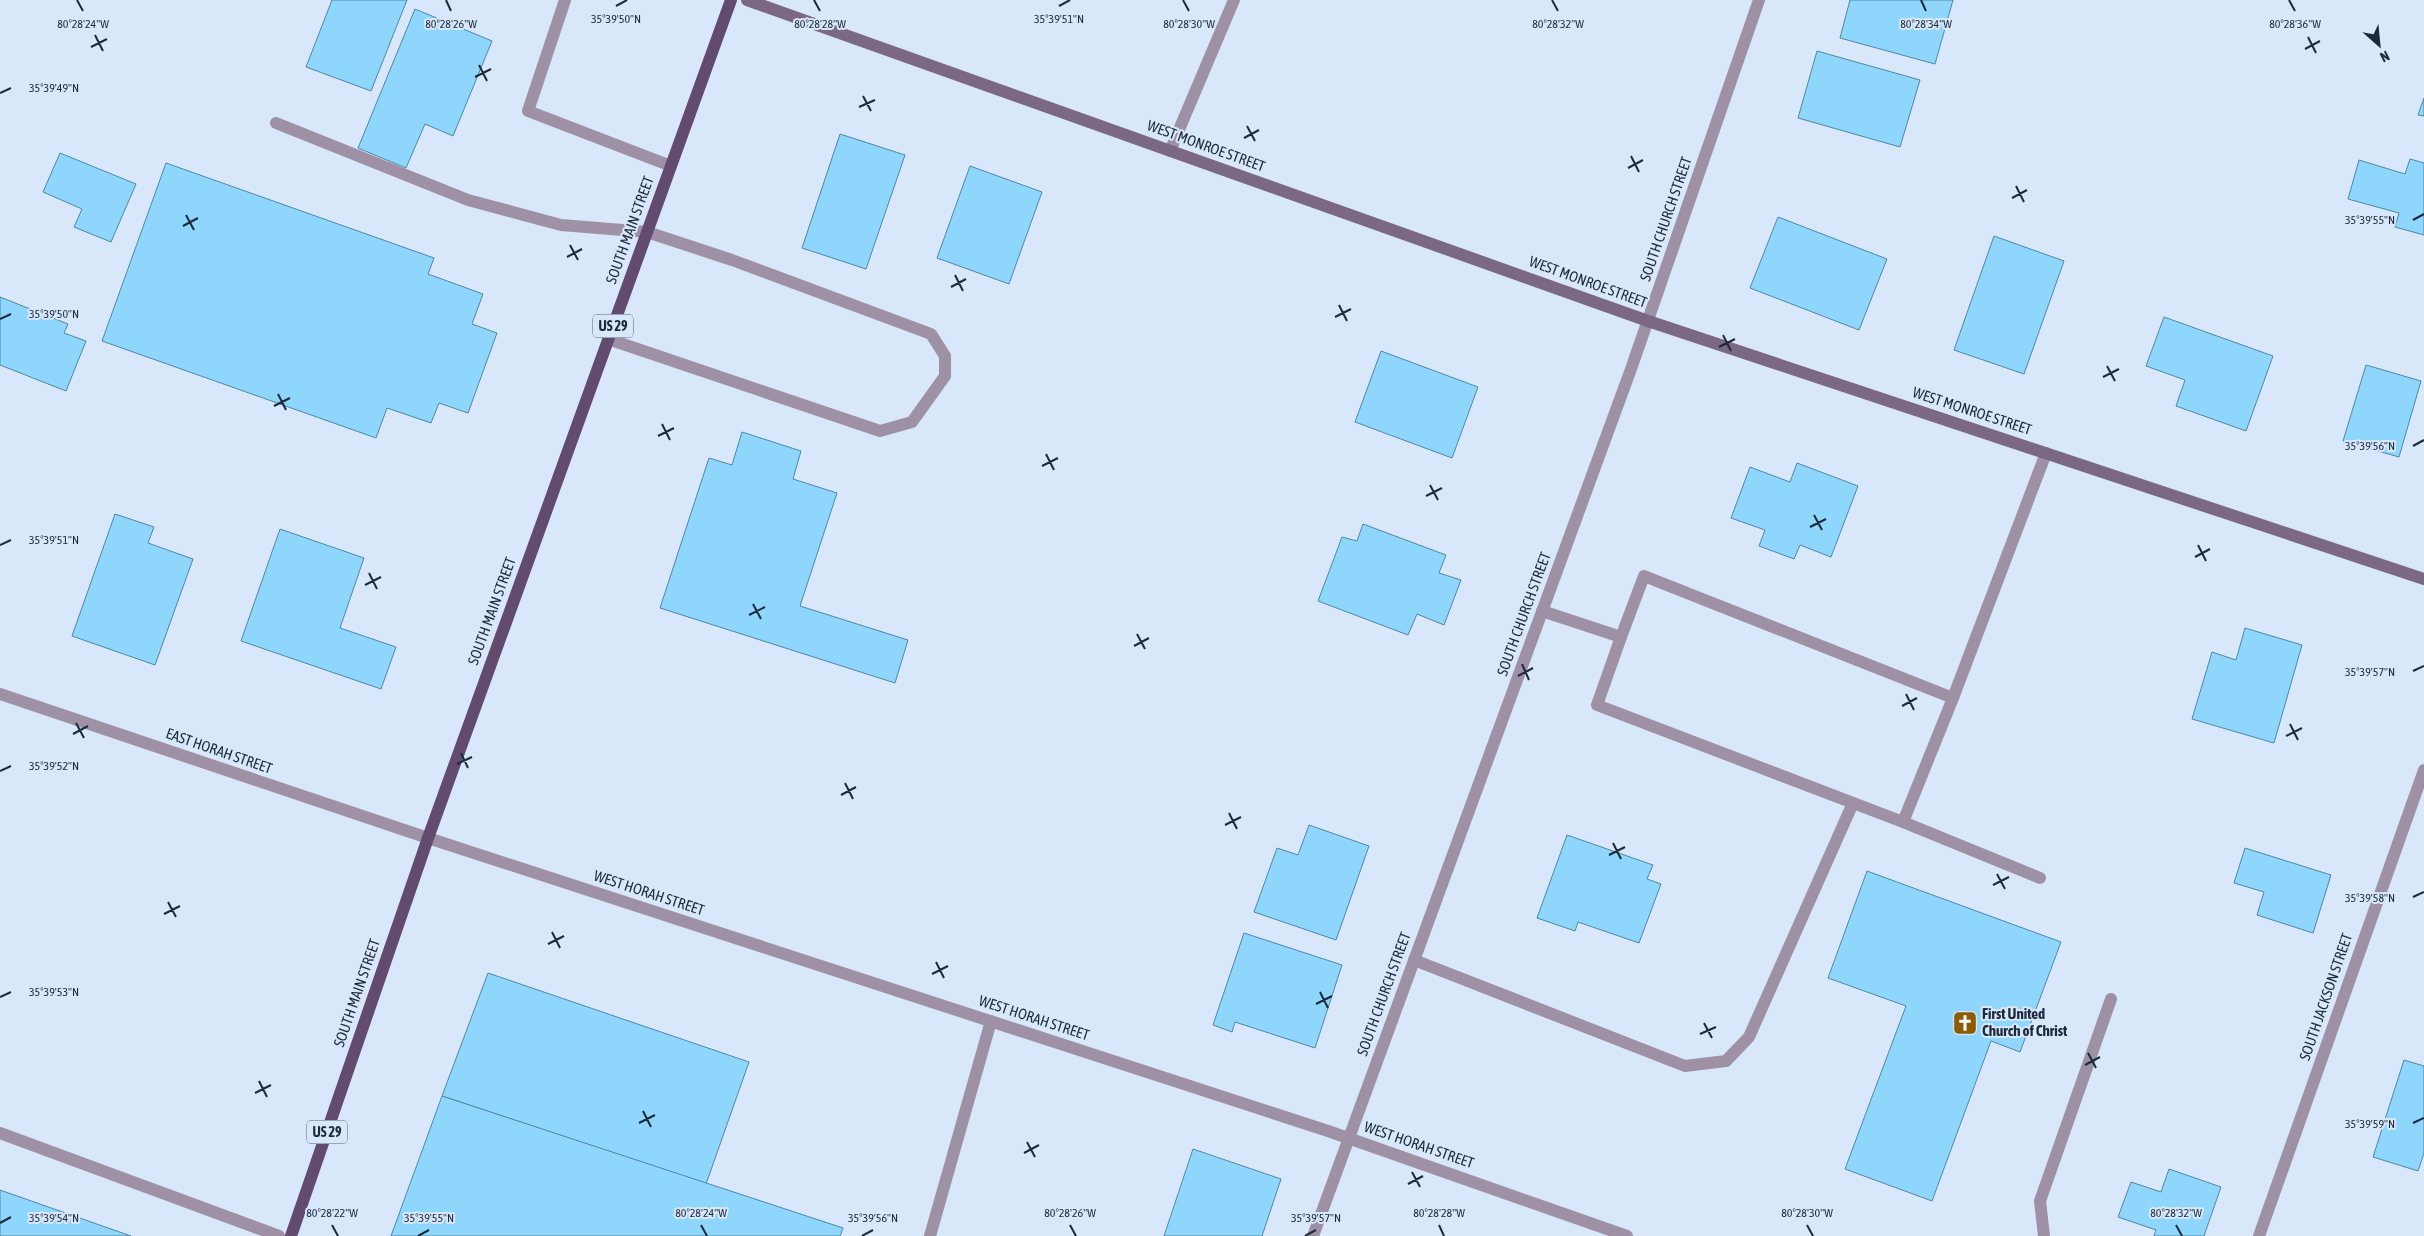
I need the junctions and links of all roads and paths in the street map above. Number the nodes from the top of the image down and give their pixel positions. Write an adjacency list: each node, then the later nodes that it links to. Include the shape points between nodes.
1 (565, 0): 8 (street, via 528,111)
2 (731, 0): 8 (main road, SOUTH MAIN STREET / US 29)
3 (747, 0): 7 (street, WEST MONROE STREET)
4 (1234, 0): 7 (street)
5 (1759, 0): 10 (street, SOUTH CHURCH STREET)
6 (276, 123): 9 (street, via 468,200 561,225)
7 (1170, 150): 10 (street, WEST MONROE STREET)
8 (671, 166): 9 (main road, SOUTH MAIN STREET / US 29)
9 (647, 232): 11 (main road, SOUTH MAIN STREET / US 29); 11 (street, via 931,334 945,356 945,376 912,422 880,432)
10 (1648, 321): 12 (street, WEST MONROE STREET); 14 (street, SOUTH CHURCH STREET)
11 (608, 339): 21 (main road, SOUTH MAIN STREET / US 29)
12 (2046, 453): 13 (street, WEST MONROE STREET); 17 (street)
13 (2424, 579)
14 (1542, 611): 15 (street); 23 (street, SOUTH CHURCH STREET)
15 (1621, 637): 17 (street, via 1644,576); 19 (street, via 1597,705)
16 (0, 694): 21 (street, EAST HORAH STREET)
17 (1952, 698): 20 (street)
18 (2424, 770): 34 (street, SOUTH JACKSON STREET)
19 (1852, 803): 20 (street); 23 (street, via 1748,1036 1726,1061 1685,1066)
20 (1903, 822): 22 (street)
21 (428, 838): 25 (street, WEST HORAH STREET); 29 (main road, SOUTH MAIN STREET / US 29)
22 (2040, 878)
23 (1414, 960): 27 (street, SOUTH CHURCH STREET)
24 (2111, 999): 33 (street, via 2040,1201)
25 (991, 1021): 27 (street, WEST HORAH STREET); 30 (street)
26 (0, 1134): 28 (street)
27 (1349, 1138): 31 (street, SOUTH CHURCH STREET); 32 (street, WEST HORAH STREET)
28 (279, 1236)
29 (291, 1236)
30 (930, 1236)
31 (1313, 1236)
32 (1627, 1236)
33 (2044, 1236)
34 (2259, 1236)

